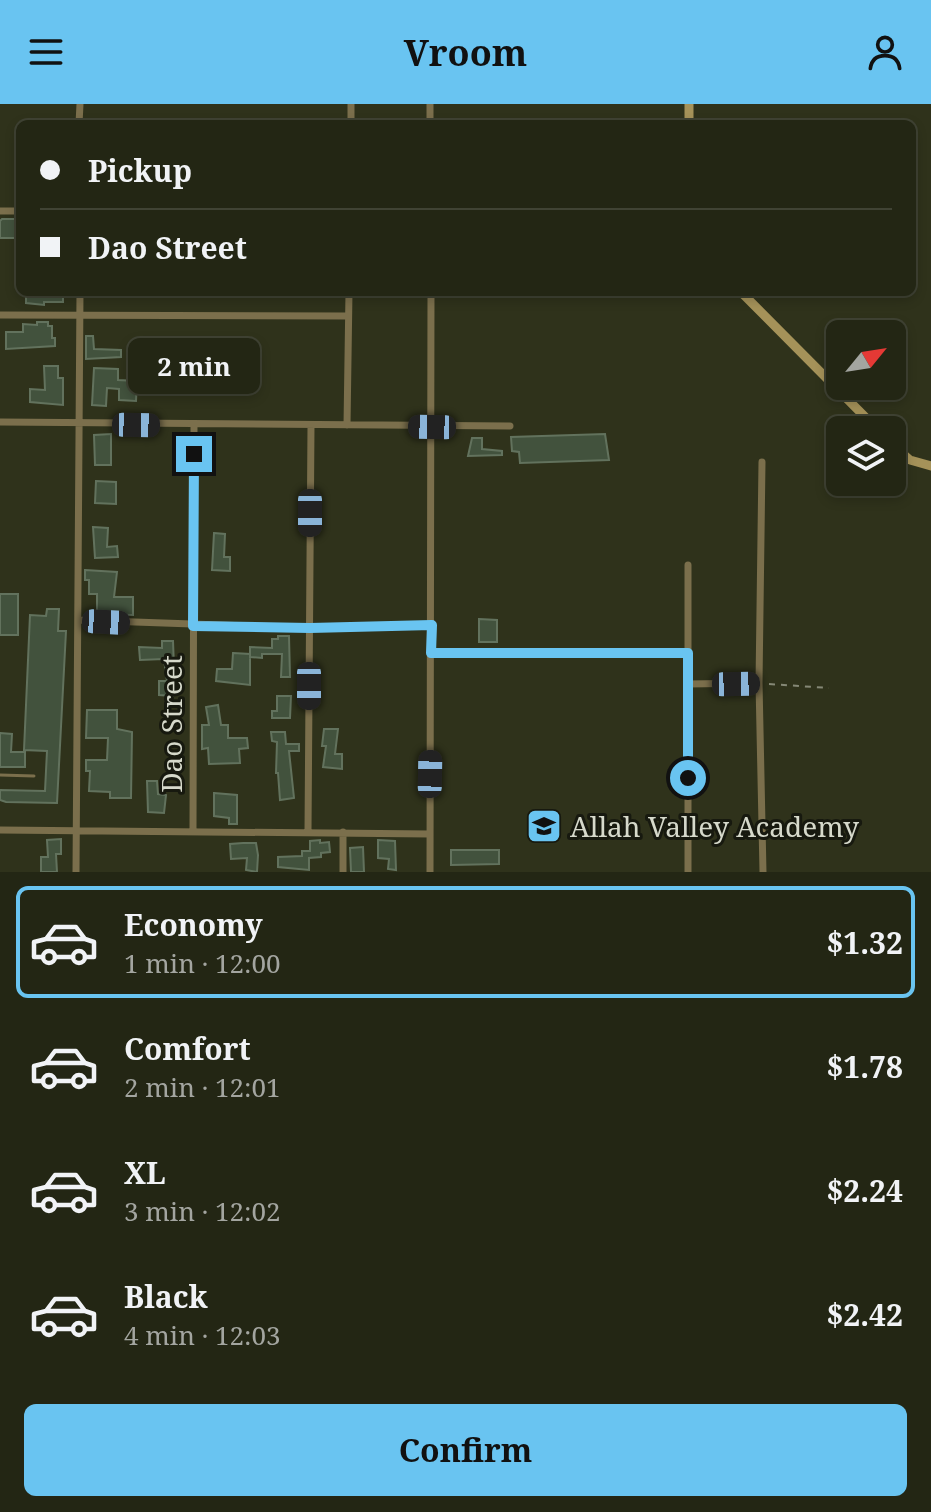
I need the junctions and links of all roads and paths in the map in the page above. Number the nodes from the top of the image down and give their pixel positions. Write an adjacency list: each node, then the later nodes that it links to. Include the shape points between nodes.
1 (80, 296): 5 (street)
2 (349, 296): 7 (street)
3 (431, 296): 15 (street)
4 (745, 296): 8 (street)
5 (80, 314): 6 (street); 7 (street); 10 (street)
6 (0, 315)
7 (348, 316): 11 (street)
8 (864, 416)
9 (0, 422): 10 (street)
10 (78, 424): 12 (street); 20 (street)
11 (347, 425): 13 (street); 15 (street)
12 (194, 426): 13 (street); 22 (street, Dao Street)
13 (311, 426): 23 (street)
14 (510, 426): 15 (street)
15 (432, 427): 21 (street)
16 (906, 456): 18 (street)
17 (762, 462): 26 (street)
18 (931, 466)
19 (688, 565): 25 (street)
20 (78, 620): 22 (street); 31 (street)
21 (432, 625): 23 (street); 24 (street)
22 (193, 626): 23 (street); 33 (street, Dao Street)
23 (310, 628): 34 (street)
24 (431, 653): 25 (street); 36 (street)
25 (688, 653): 27 (street)
26 (759, 683): 27 (street); 28 (path); 41 (street)
27 (688, 684): 40 (street)
28 (829, 688)
29 (0, 775): 30 (lane)
30 (34, 776)
31 (78, 829): 32 (street); 33 (street); 37 (street)
32 (0, 830)
33 (193, 830): 34 (street)
34 (308, 831): 35 (street)
35 (343, 832): 36 (street); 38 (street)
36 (430, 834): 39 (street)
37 (76, 872)
38 (343, 872)
39 (430, 872)
40 (688, 872)
41 (763, 872)

